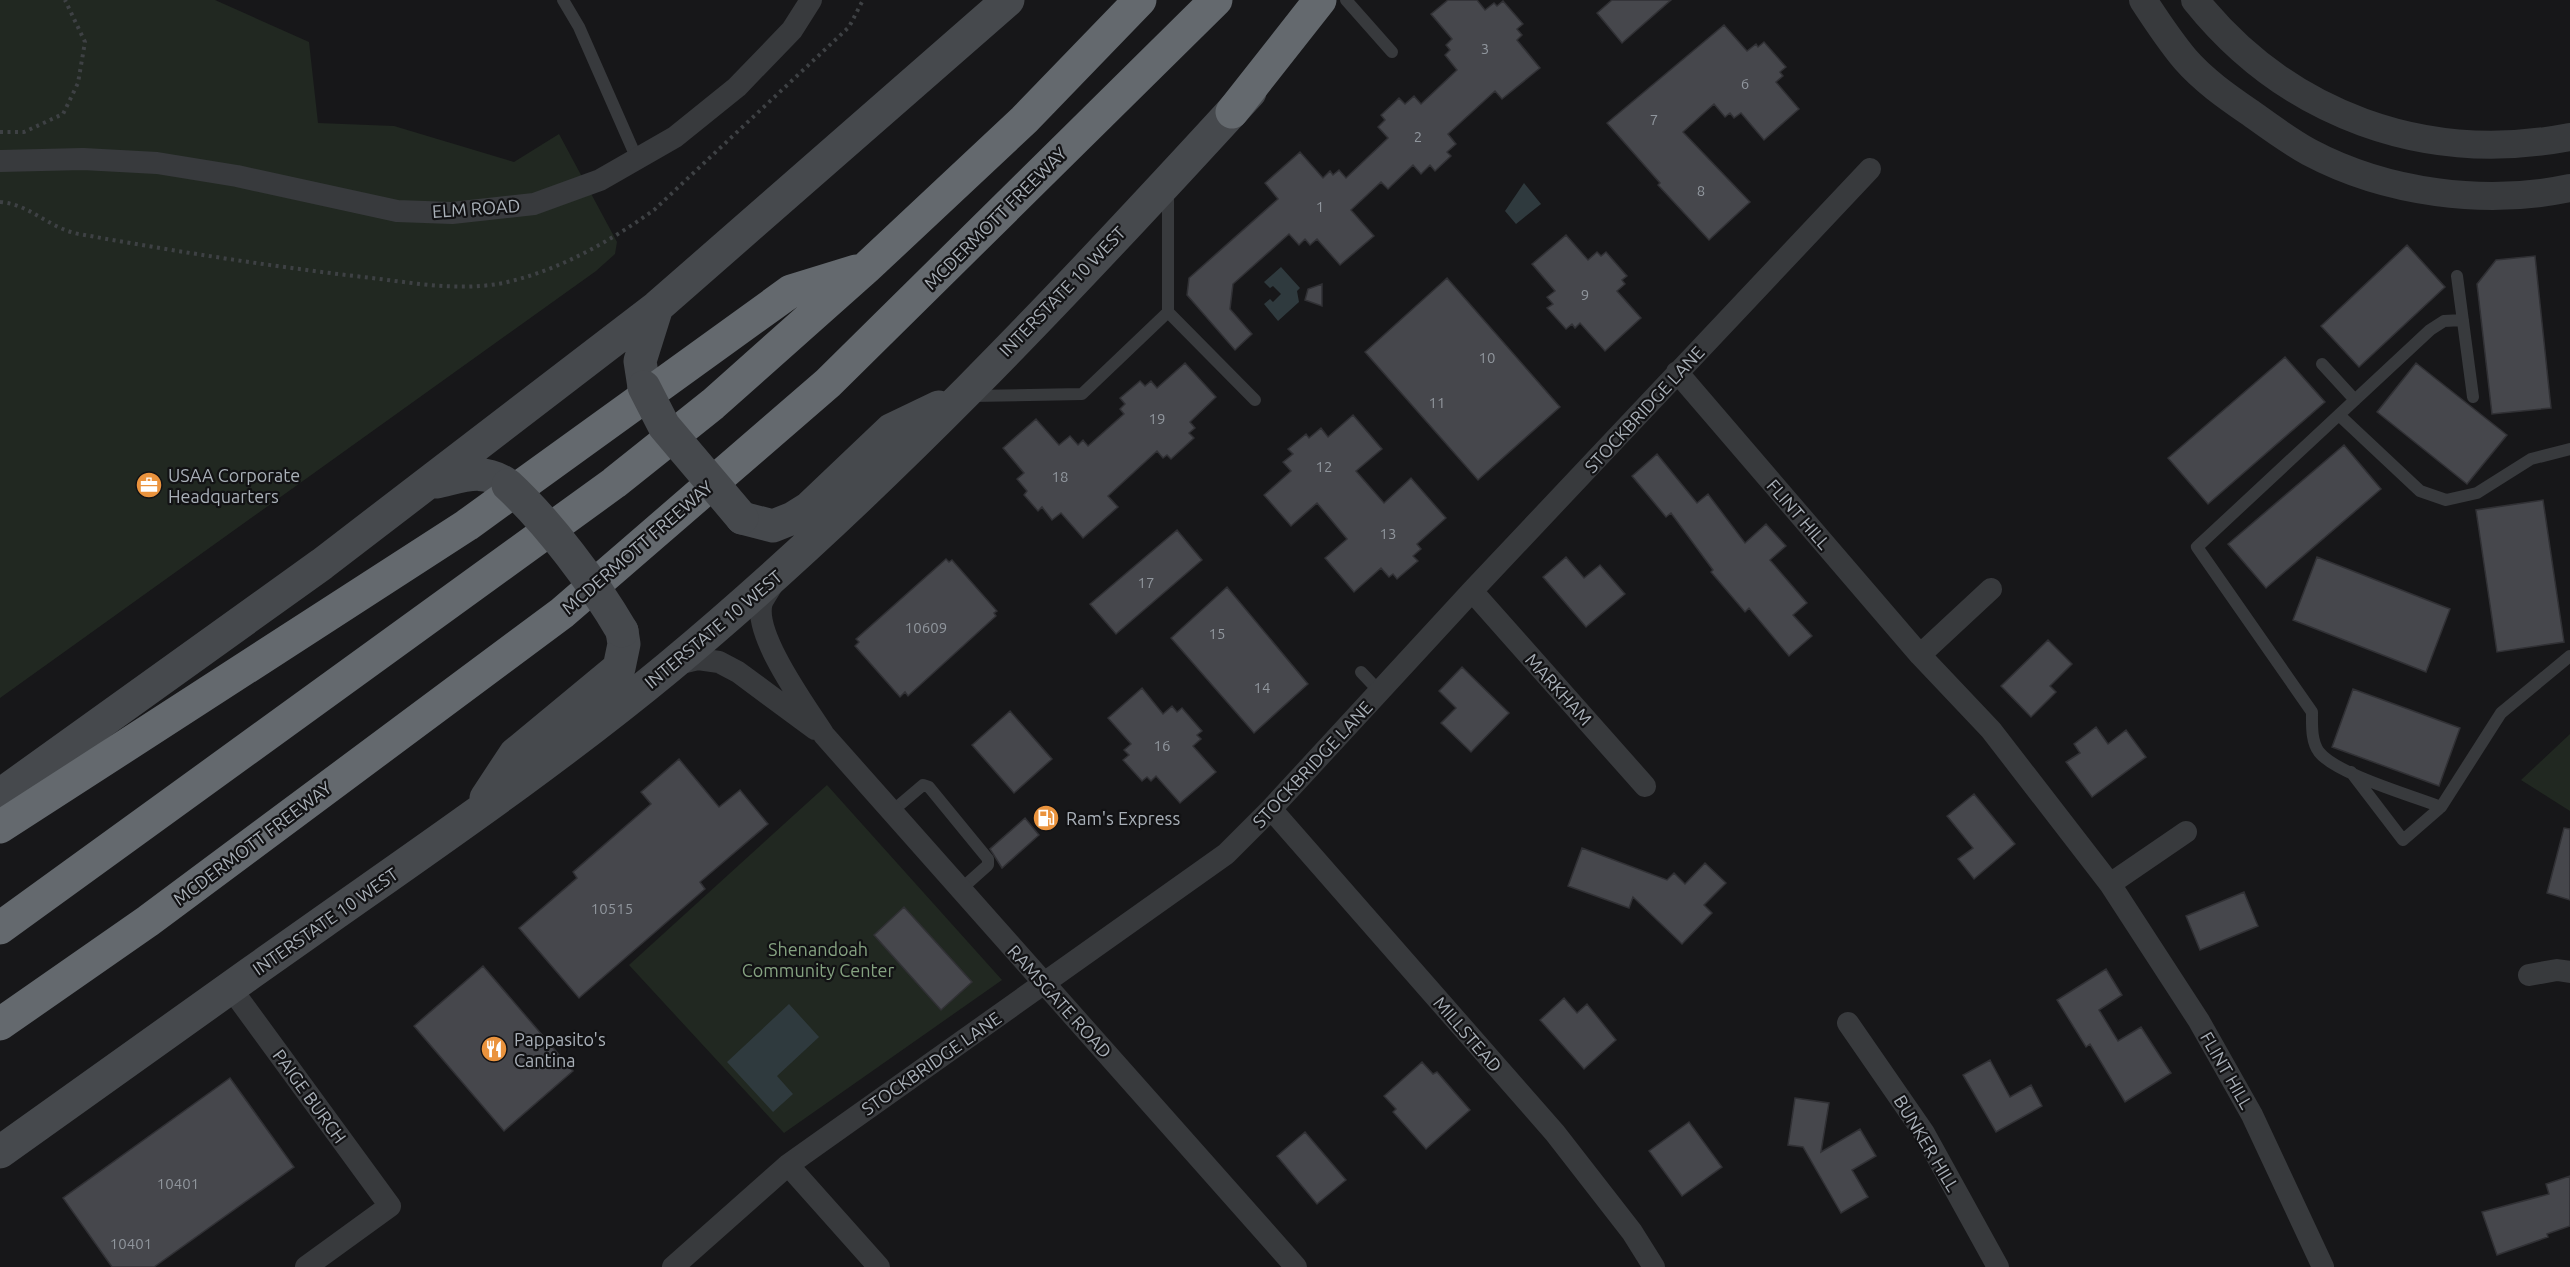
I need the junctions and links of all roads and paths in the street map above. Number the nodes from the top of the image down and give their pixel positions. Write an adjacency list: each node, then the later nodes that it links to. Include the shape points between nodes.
1 (65, 0): 14 (path, via 85,42 78,83 69,103 63,114 24,132)
2 (563, 0): 16 (lane, via 579,27)
3 (811, 0): 16 (street, ELM ROAD, via 792,30 737,87 675,137)
4 (1008, 0): 23 (main road)
5 (1140, 0): 21 (highway, via 1024,120)
6 (1215, 0): 61 (highway, MCDERMOTT FREEWAY, via 828,383 562,613 148,921)
7 (1320, 0): 13 (highway)
8 (1334, 0): 13 (main road, INTERSTATE 10 WEST)
9 (1346, 0): 12 (lane)
10 (2143, 0): 20 (street, via 2186,59 2209,82 2309,152 2394,183 2497,198)
11 (2194, 0): 15 (street, via 2242,51 2273,76 2344,115 2383,131 2468,144 2510,145)
12 (1392, 52)
13 (1232, 112): 19 (main road, INTERSTATE 10 WEST)
14 (0, 132)
15 (2570, 136)
16 (637, 159): 17 (street, ELM ROAD, via 600,180 534,204 452,213 397,211 158,163 83,159)
17 (0, 161)
18 (1870, 169): 27 (street, STOCKBRIDGE LANE)
19 (1168, 182): 24 (lane); 28 (main road, INTERSTATE 10 WEST)
20 (2570, 188)
21 (866, 268): 51 (highway, via 791,291 467,525); 55 (highway, via 712,404 614,483)
22 (2457, 276): 25 (lane)
23 (657, 307): 28 (main road, bridge, via 640,361 644,387 664,426 742,519 773,526 793,518 809,508 891,430); 34 (main road)
24 (1168, 312): 28 (lane, via 1082,394); 31 (lane)
25 (2463, 320): 29 (lane); 30 (lane, via 2444,321 2430,330)
26 (2322, 364): 30 (lane)
27 (1677, 372): 37 (street, STOCKBRIDGE LANE); 38 (street, FLINT HILL)
28 (961, 396): 35 (main road, INTERSTATE 10 WEST)
29 (2474, 397)
30 (2355, 399): 32 (lane)
31 (1255, 400)
32 (2339, 415): 33 (lane, via 2420,491 2446,500 2477,492 2531,459); 44 (lane, via 2197,547 2312,712 2312,733 2318,751 2333,765)
33 (2570, 449)
34 (430, 483): 46 (main road); 50 (main road, bridge, via 494,474 508,485 606,603 622,631 624,644 619,668 515,754)
35 (780, 572): 40 (main road, INTERSTATE 10 WEST); 43 (street, RAMSGATE ROAD, via 762,603 762,624 769,643)
36 (1991, 589): 38 (street)
37 (1472, 591): 42 (street, STOCKBRIDGE LANE); 45 (street, MARKHAM)
38 (1920, 655): 53 (street, FLINT HILL, via 1990,730)
39 (2570, 656): 47 (lane, via 2501,713)
40 (670, 666): 43 (street, RAMSGATE ROAD, via 698,659 719,662); 50 (main road, INTERSTATE 10 WEST, via 568,748)
41 (1361, 672): 42 (lane)
42 (1380, 692): 48 (street, STOCKBRIDGE LANE)
43 (824, 735): 49 (street, RAMSGATE ROAD)
44 (2350, 772): 47 (lane); 47 (lane, via 2403,840)
45 (1645, 786)
46 (0, 795)
47 (2441, 807)
48 (1271, 809): 58 (street, STOCKBRIDGE LANE, via 1226,854); 68 (street, MILLSTEAD, via 1555,1132)
49 (890, 813): 54 (street, RAMSGATE ROAD); 54 (lane, via 923,785 929,787 988,859 988,865)
50 (475, 814): 59 (main road, INTERSTATE 10 WEST)
51 (0, 828)
52 (2186, 832): 53 (street)
53 (2110, 884): 70 (street, FLINT HILL, via 2193,1011 2252,1115)
54 (960, 890): 58 (street, RAMSGATE ROAD)
55 (0, 928)
56 (2570, 972): 57 (street, via 2556,970)
57 (2529, 975)
58 (1043, 983): 63 (street, STOCKBRIDGE LANE); 67 (street, RAMSGATE ROAD)
59 (230, 987): 62 (main road, INTERSTATE 10 WEST); 64 (street, PAIGE BURCH, via 390,1206)
60 (1848, 1023): 69 (street, BUNKER HILL, via 1924,1133)
61 (0, 1024)
62 (0, 1152)
63 (788, 1165): 65 (street, STOCKBRIDGE LANE); 66 (street)
64 (306, 1267)
65 (673, 1267)
66 (879, 1267)
67 (1296, 1267)
68 (1654, 1267)
69 (1998, 1267)
70 (2323, 1267)

